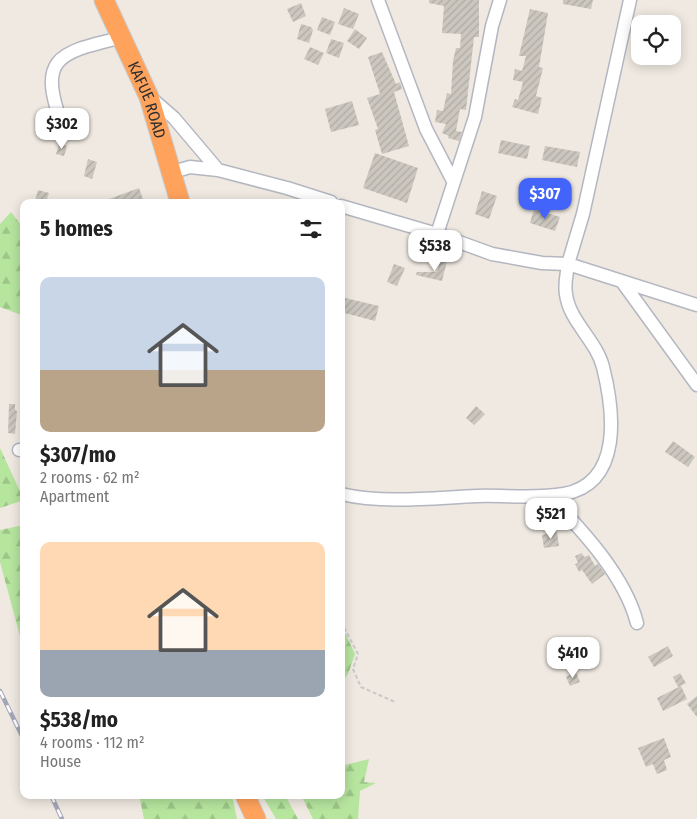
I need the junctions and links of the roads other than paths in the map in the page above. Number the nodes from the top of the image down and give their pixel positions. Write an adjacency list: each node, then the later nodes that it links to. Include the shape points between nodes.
1 (104, 0): 5 (highway, KAFUE ROAD)
2 (378, 0): 10 (street, via 426,130)
3 (500, 0): 10 (street, via 492,26 476,118)
4 (630, 0): 15 (street, via 587,198)
5 (120, 38): 6 (highway, KAFUE ROAD); 7 (street, via 80,47 58,60 52,84 55,106)
6 (149, 97): 8 (street, via 174,118); 9 (highway, KAFUE ROAD)
7 (64, 130)
8 (218, 170): 9 (street, via 190,167); 12 (street)
9 (169, 173): 11 (highway, KAFUE ROAD)
10 (453, 181): 14 (street)
11 (179, 199)
12 (322, 199)
13 (345, 207): 14 (street)
14 (437, 234): 15 (street, via 492,254)
15 (568, 264): 16 (street); 20 (street, via 565,286 569,305 594,343 603,369 612,425 606,461 595,478 583,488)
16 (623, 283): 17 (street); 18 (street)
17 (697, 305)
18 (697, 385)
19 (345, 495): 20 (street, via 403,499)
20 (548, 496): 21 (street, via 594,544 633,607)
21 (637, 623)
22 (247, 799): 23 (highway)
23 (256, 819)

